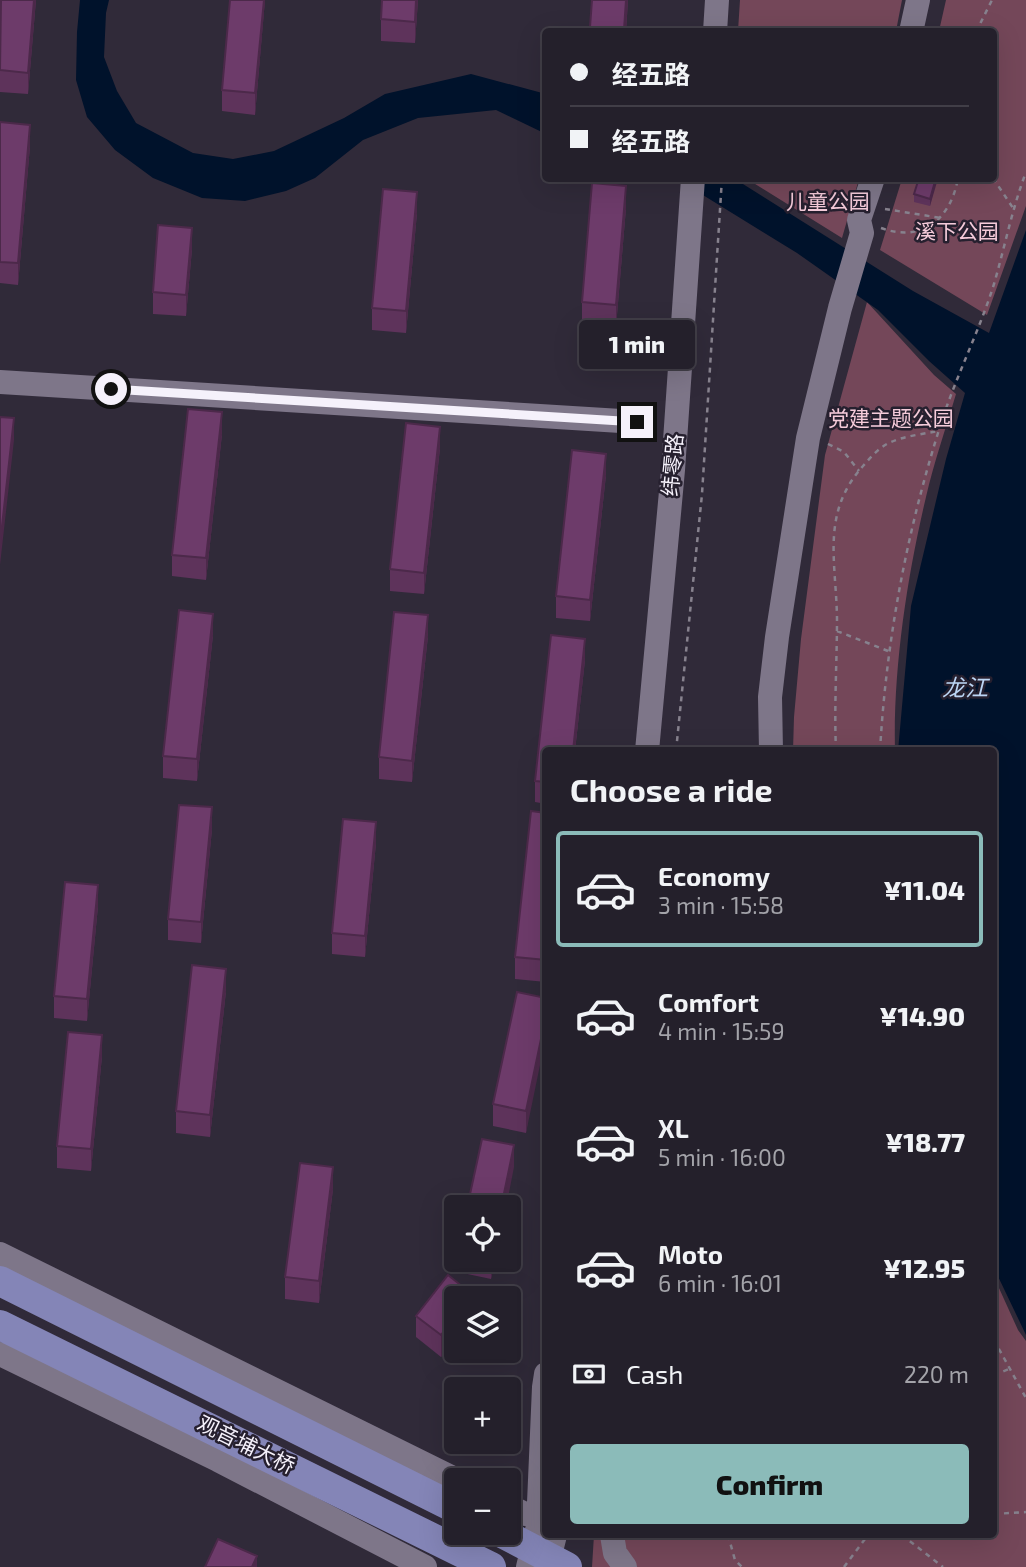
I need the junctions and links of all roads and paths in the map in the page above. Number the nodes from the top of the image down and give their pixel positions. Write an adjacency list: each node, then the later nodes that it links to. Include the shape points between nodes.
1 (705, 0): 5 (street)
2 (717, 0): 6 (street)
3 (918, 0): 7 (street)
4 (992, 0): 8 (path)
5 (703, 28)
6 (715, 28)
7 (912, 28)
8 (978, 28)
9 (1026, 172): 16 (path)
10 (693, 182): 27 (street, 纬零路)
11 (705, 182): 28 (street, 纬零路)
12 (722, 182): 29 (path, via 702,494)
13 (872, 182): 19 (street)
14 (957, 182): 18 (path, via 952,204)
15 (996, 182): 16 (path)
16 (1013, 208): 22 (path, via 994,284)
17 (885, 209): 18 (path)
18 (941, 218): 19 (path, via 922,229 892,232)
19 (860, 226): 23 (street)
20 (0, 370): 21 (street, via 636,416)
21 (0, 382)
22 (939, 431): 24 (path, via 891,441); 26 (path)
23 (808, 439): 24 (path, via 844,452); 30 (street, via 777,638 770,697)
24 (859, 471): 25 (path, via 835,516)
25 (837, 631): 26 (path); 31 (path)
26 (888, 651): 32 (path)
27 (647, 747)
28 (660, 747)
29 (676, 747)
30 (771, 747)
31 (836, 747)
32 (880, 747)
33 (1, 1272): 41 (street); 42 (main road, 观音埔大桥)
34 (0, 1325): 53 (main road, 观音埔大桥)
35 (997, 1346): 37 (path)
36 (0, 1354): 51 (street, via 218,1460)
37 (1009, 1369): 38 (path); 39 (path)
38 (997, 1374)
39 (1026, 1398)
40 (542, 1433): 54 (street, via 538,1526)
41 (444, 1474)
42 (444, 1502)
43 (1026, 1512): 44 (path)
44 (997, 1514)
45 (554, 1538): 55 (street)
46 (612, 1538): 57 (street, via 615,1553)
47 (729, 1538): 58 (path, via 734,1560)
48 (865, 1538): 59 (path)
49 (906, 1538): 60 (path)
50 (521, 1543): 56 (main road)
51 (401, 1559): 52 (street)
52 (425, 1567)
53 (491, 1567)
54 (528, 1567)
55 (547, 1567)
56 (567, 1567)
57 (625, 1567)
58 (742, 1567)
59 (844, 1567)
60 (943, 1567)

